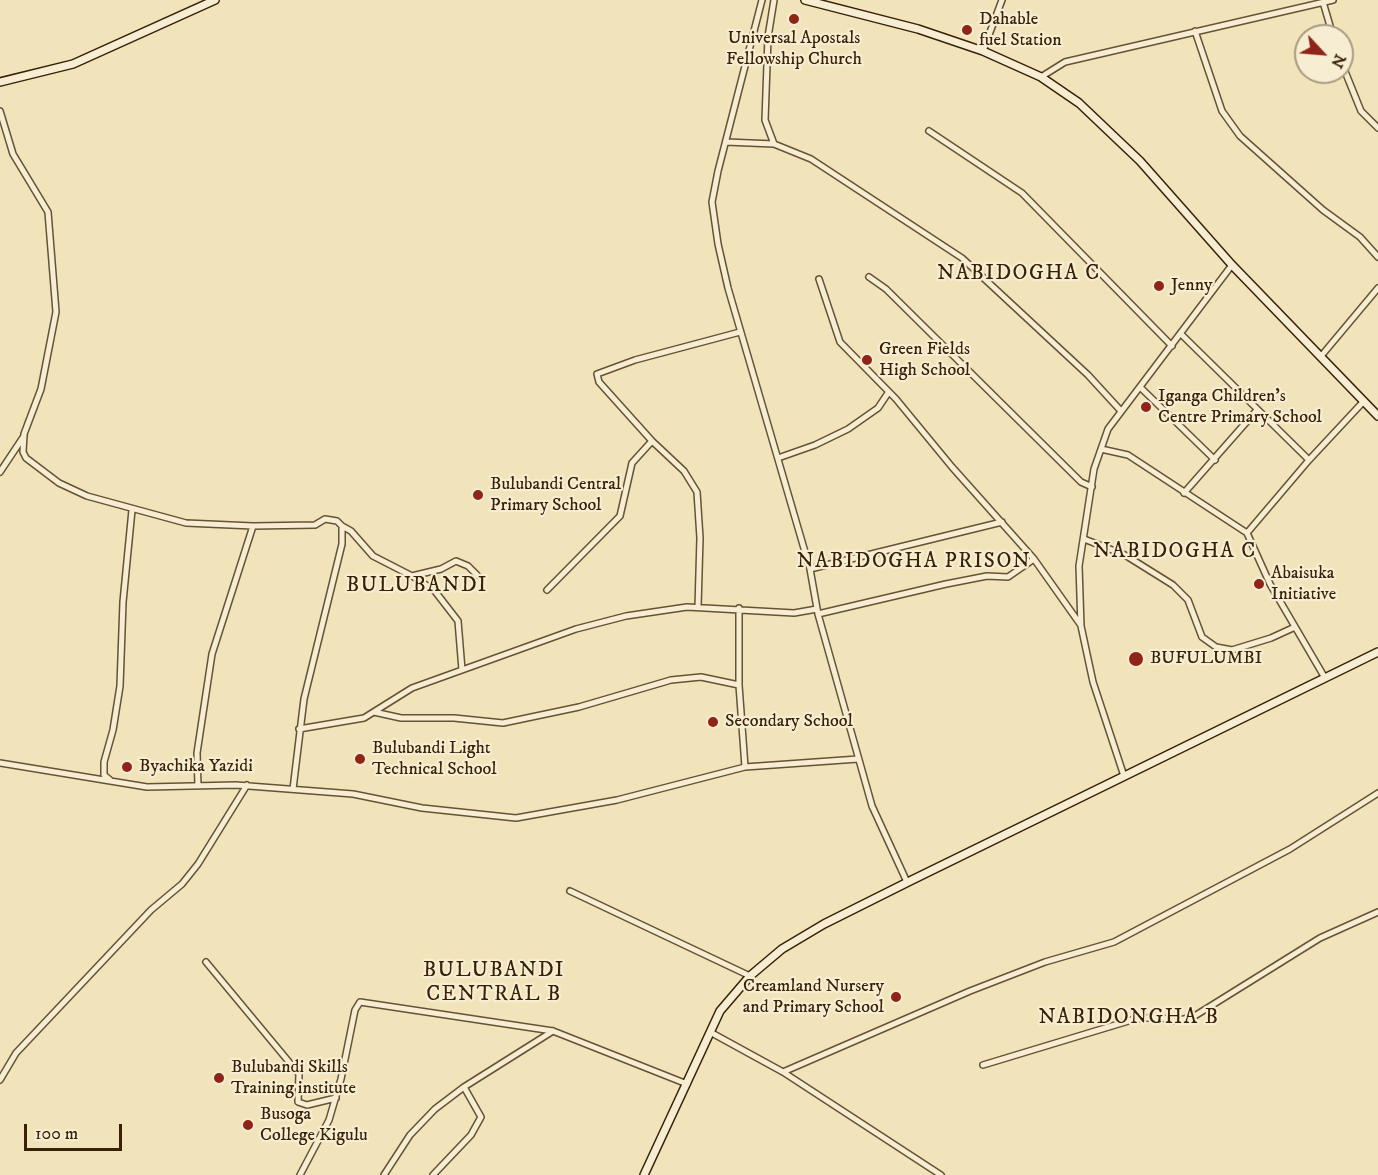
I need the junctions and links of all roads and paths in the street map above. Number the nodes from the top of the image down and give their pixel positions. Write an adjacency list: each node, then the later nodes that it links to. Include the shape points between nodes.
1 (215, 0): 12 (street, via 73,64)
2 (762, 0): 17 (street)
3 (774, 0): 18 (street, via 768,38 765,120)
4 (805, 0): 10 (street, via 918,29)
5 (1002, 0): 10 (street)
6 (1333, 0): 7 (street)
7 (1323, 2): 8 (street); 9 (street)
8 (1329, 24)
9 (1195, 31): 11 (street, via 1065,63); 19 (street, via 1222,111 1240,136 1323,210 1360,237)
10 (983, 51): 11 (street)
11 (1041, 77): 20 (street, via 1086,108 1119,139)
12 (0, 82)
13 (1350, 84): 15 (street, via 1361,111)
14 (0, 111): 34 (street, via 13,154 48,212 56,312 41,389)
15 (1378, 128)
16 (929, 131): 26 (street, via 1022,193)
17 (726, 142): 18 (street); 24 (street, via 712,202 725,277)
18 (774, 144): 32 (street, via 811,159 962,258 1088,375)
19 (1378, 257)
20 (1232, 265): 25 (street); 27 (street)
21 (869, 277): 41 (street, via 886,289 1081,482)
22 (819, 279): 29 (street, via 840,342)
23 (1378, 288): 27 (street)
24 (740, 332): 35 (street, via 597,374 599,382); 37 (street)
25 (1181, 334): 26 (street); 31 (street)
26 (1172, 346): 28 (street)
27 (1322, 355): 30 (street)
28 (1141, 388): 32 (street); 38 (street)
29 (888, 393): 37 (street, via 878,408 848,429 815,446); 44 (street)
30 (1364, 401): 33 (street); 39 (street)
31 (1257, 410): 38 (street); 39 (street)
32 (1121, 411): 36 (street, via 1108,429)
33 (1378, 416)
34 (24, 434): 40 (street); 43 (street, via 23,452 36,468 87,496)
35 (652, 441): 53 (street, via 632,463 620,516); 54 (street, via 684,471 697,492)
36 (1101, 449): 41 (street); 42 (street, via 1128,455)
37 (778, 458): 50 (street)
38 (1215, 460): 42 (street)
39 (1309, 460): 47 (street)
40 (0, 472)
41 (1092, 487): 48 (street)
42 (1184, 493): 47 (street)
43 (132, 510): 45 (street, via 186,523); 69 (street, via 120,686 104,762 104,775)
44 (1002, 522): 49 (street); 50 (street)
45 (253, 526): 46 (street, via 315,525 325,519 338,521); 70 (street, via 212,654 197,753)
46 (342, 526): 52 (street, via 373,556); 64 (street, via 342,544)
47 (1247, 533): 58 (street)
48 (1084, 539): 57 (street, via 1079,566); 58 (street, via 1125,555 1173,585 1188,600 1202,637 1216,646 1232,650)
49 (1034, 559): 56 (street, via 1008,577 987,576); 57 (street)
50 (810, 569): 56 (street)
51 (477, 575): 52 (street, via 456,561)
52 (412, 576): 60 (street, via 434,590 458,621)
53 (547, 590)
54 (698, 607): 55 (street); 60 (street, via 626,616 576,629)
55 (739, 608): 56 (street); 62 (street)
56 (818, 612): 65 (street)
57 (1081, 626): 68 (street, via 1093,682)
58 (1295, 627): 61 (street)
59 (1378, 652): 61 (street)
60 (462, 670): 63 (street, via 412,688)
61 (1325, 678): 68 (street)
62 (739, 685): 63 (street, via 701,677 671,680 579,707 503,723 400,718); 67 (street)
63 (374, 712): 64 (street, via 358,719)
64 (299, 729): 72 (street)
65 (858, 759): 67 (street); 74 (street, via 872,806)
66 (0, 763): 69 (street)
67 (745, 766): 72 (street, via 617,800 516,818)
68 (1125, 776): 74 (street)
69 (111, 781): 70 (street, via 147,787)
70 (198, 786): 71 (street)
71 (247, 786): 72 (street); 83 (street, via 193,871 150,910 16,1053)
72 (293, 789)
73 (1378, 793): 82 (street, via 1290,849 1114,942 970,991)
74 (907, 882): 78 (street, via 782,949)
75 (570, 891): 78 (street)
76 (1378, 912): 81 (street, via 1320,938 1193,1017 1175,1021 1158,1017 1135,1019)
77 (206, 962): 86 (street, via 299,1074 298,1102 307,1105)
78 (750, 976): 80 (street, via 720,1011)
79 (553, 1031): 84 (street); 85 (street); 86 (street, via 360,1002)
80 (710, 1032): 82 (street); 84 (street)
81 (983, 1065)
82 (783, 1072): 91 (street)
83 (0, 1080)
84 (687, 1084): 90 (street)
85 (464, 1087): 88 (street, via 410,1135); 89 (street, via 481,1117 471,1135)
86 (336, 1098): 87 (street)
87 (300, 1175)
88 (384, 1175)
89 (434, 1175)
90 (644, 1175)
91 (941, 1175)

